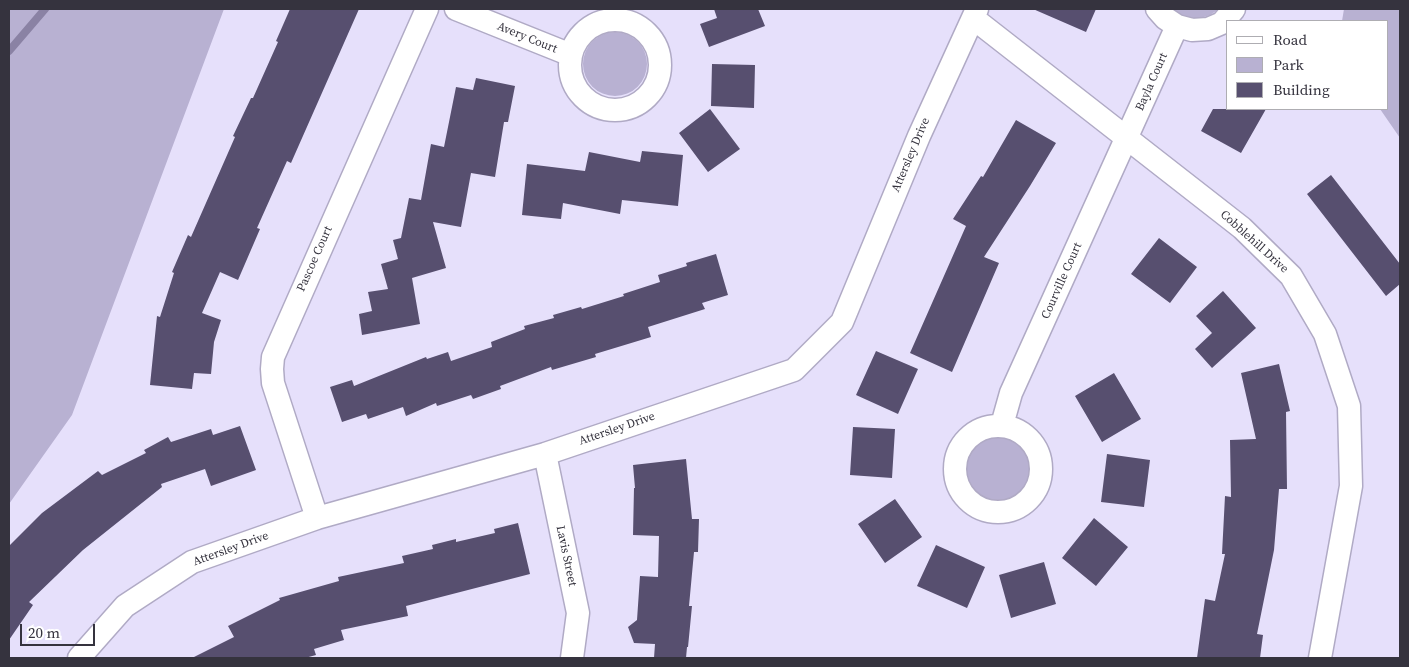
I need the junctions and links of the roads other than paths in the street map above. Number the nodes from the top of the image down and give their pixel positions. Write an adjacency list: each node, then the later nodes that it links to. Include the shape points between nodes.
1 (427, 9): 11 (street, Pascoe Court, via 273,357 273,383)
2 (456, 9): 7 (street, Avery Court)
3 (1157, 9): 6 (street)
4 (1234, 9): 6 (street, via 1222,22 1208,29 1192,30)
5 (975, 13): 8 (street, Cobblehill Drive); 10 (street, Attersley Drive, via 919,136 842,322 794,370)
6 (1177, 26): 8 (street, Bayla Court)
7 (571, 55): 7 (street, Avery Court, via 570,70 574,84 582,97 594,106 624,110 638,105 657,82 659,53 642,29 629,22 614,20 586,30 576,41)
8 (1127, 138): 9 (street, Courville Court, via 1012,393); 14 (street, Cobblehill Drive, via 1242,228 1291,276 1324,334 1349,406 1351,486)
9 (1002, 425)
10 (545, 454): 11 (street, Attersley Drive); 13 (street, Lavis Street, via 578,613)
11 (317, 518): 12 (street, Attersley Drive, via 192,562 125,606)
12 (78, 658)
13 (572, 658)
14 (1320, 658)

